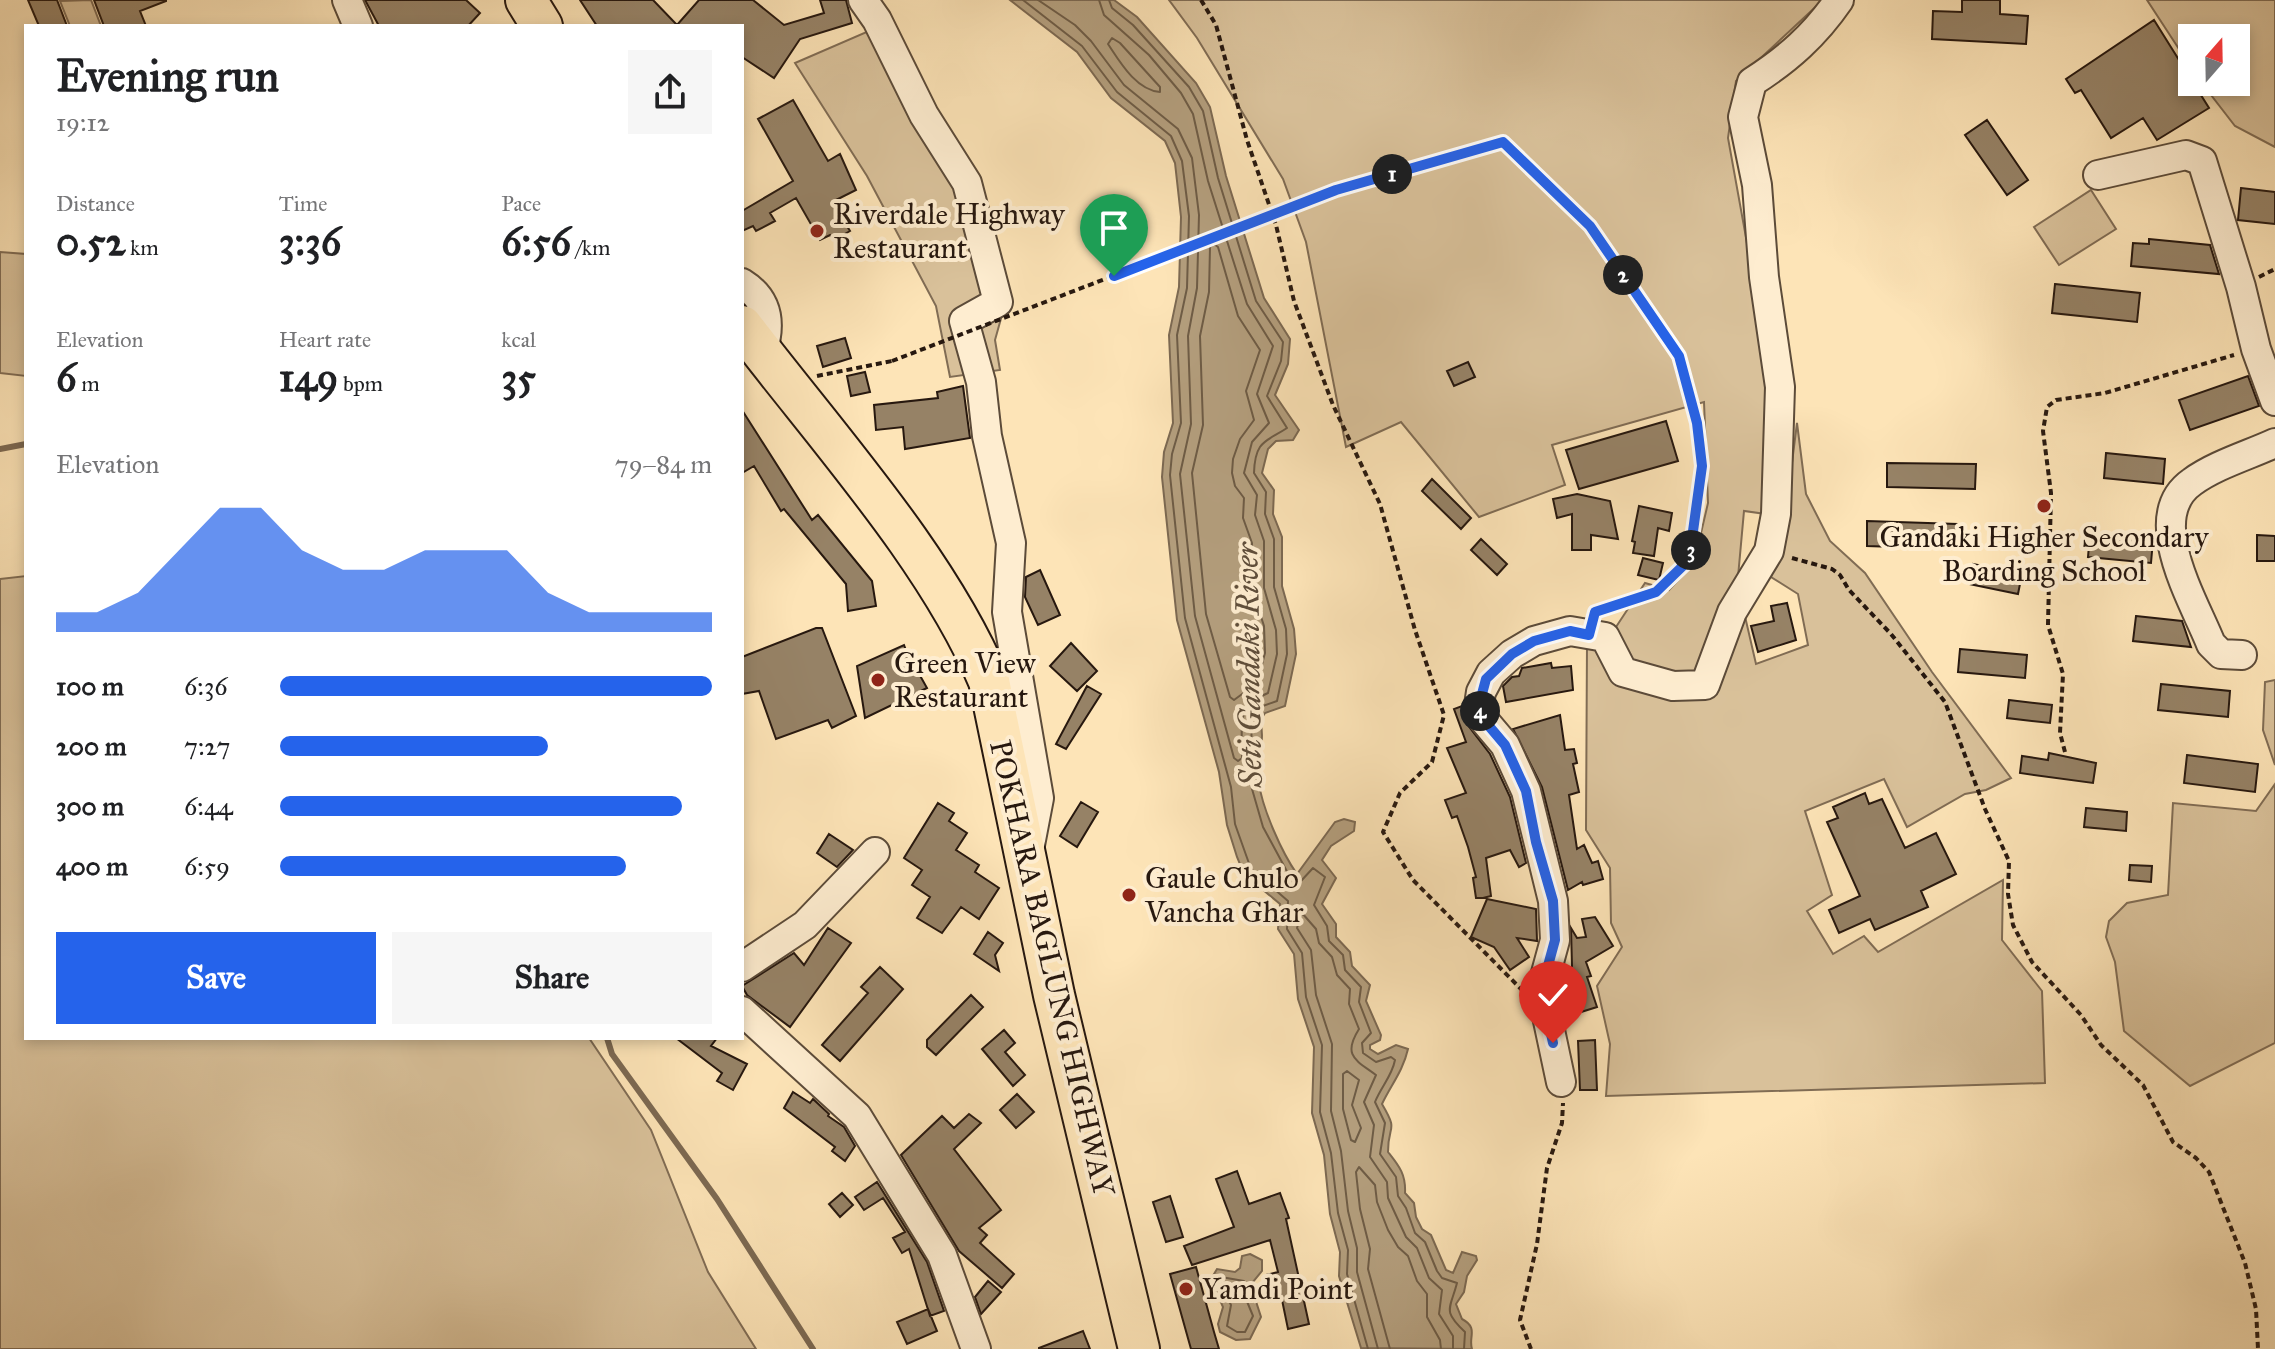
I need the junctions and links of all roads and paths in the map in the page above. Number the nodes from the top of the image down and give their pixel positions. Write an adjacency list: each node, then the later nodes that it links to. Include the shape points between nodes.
1 (347, 0): 6 (street)
2 (526, 0): 7 (highway)
3 (863, 0): 20 (street, via 967,183 998,302 964,321 1011,543 1007,612 1039,798)
4 (1201, 0): 22 (path, via 1216,25 1294,301 1333,405 1380,504 1444,715 1432,762 1400,793 1383,832 1413,880)
5 (1839, 0): 15 (street, via 1787,60 1752,82 1743,117 1757,185 1780,387 1776,514)
6 (357, 24)
7 (541, 24)
8 (2098, 175): 11 (street, via 2186,155 2202,161)
9 (744, 285): 10 (street, via 767,317 769,332)
10 (752, 340): 13 (highway, POKHARA BAGLUNG HIGHWAY)
11 (2256, 349): 12 (street); 18 (path, via 2105,393 2056,400 2047,407 2043,431 2051,493 2048,625 2063,674 2060,733)
12 (2275, 401)
13 (805, 409): 16 (path, bridge, via 812,377 892,361 1336,190 1503,142 1590,226 1679,356 1697,423 1702,466 1689,560 1656,592 1595,612); 20 (highway, POKHARA BAGLUNG HIGHWAY, via 903,534 974,646 989,681)
14 (2275, 443): 17 (street, via 2193,481 2169,514 2178,562 2211,644 2221,654)
15 (1769, 551): 16 (street, via 1732,612 1705,685 1673,686 1623,672 1605,637); 28 (path, via 1840,575 1945,702 2009,861 2013,925 2032,962 2101,1045 2143,1085 2173,1142 2209,1172 2245,1263 2256,1309)
16 (1589, 635): 24 (street, via 1570,631 1512,654 1486,679 1479,705 1526,791 1553,901 1555,940 1544,1002)
17 (2242, 655)
18 (2065, 752)
19 (875, 852): 21 (street, via 805,925)
20 (1026, 866): 26 (highway, POKHARA BAGLUNG HIGHWAY)
21 (744, 966)
22 (1529, 997)
23 (744, 1013): 25 (street, via 857,1116 942,1255)
24 (1561, 1082): 27 (path, via 1562,1123 1547,1168 1520,1320)
25 (976, 1349)
26 (1139, 1349)
27 (1531, 1349)
28 (2258, 1349)

